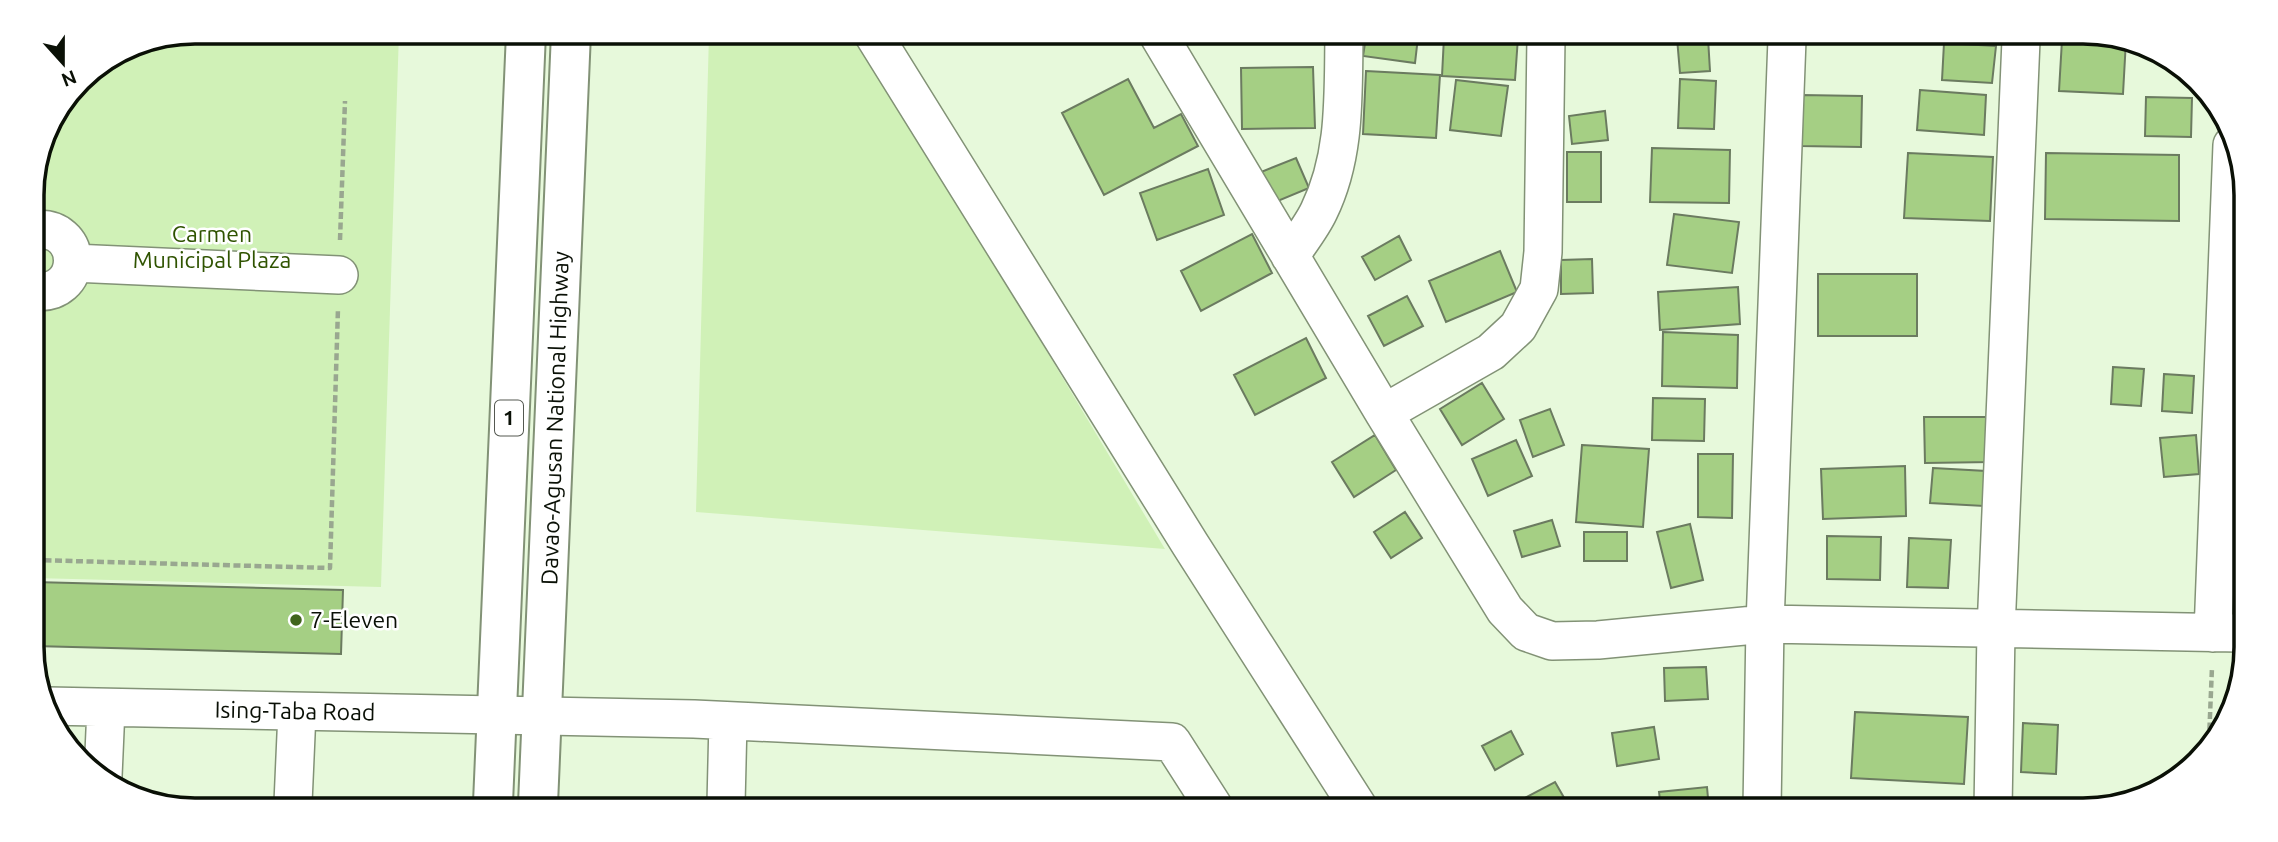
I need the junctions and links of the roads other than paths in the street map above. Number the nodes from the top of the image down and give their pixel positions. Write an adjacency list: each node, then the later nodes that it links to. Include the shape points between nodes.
1 (526, 44): 14 (highway, Davao-Agusan National Highway / 1)
2 (571, 44): 15 (highway, Davao-Agusan National Highway / 1)
3 (879, 44): 33 (street)
4 (1164, 44): 11 (street)
5 (1344, 44): 11 (street, via 1340,148 1319,212)
6 (1546, 44): 17 (street, via 1539,289 1518,327 1491,352)
7 (1787, 44): 18 (street)
8 (2021, 44): 19 (street)
9 (2232, 169): 20 (street)
10 (44, 229): 12 (street, via 66,240)
11 (1290, 256): 17 (street)
12 (73, 263): 13 (street); 16 (street, via 64,283)
13 (339, 275)
14 (515, 282): 15 (highway); 24 (highway, Davao-Agusan National Highway / 1)
15 (561, 284): 25 (highway, Davao-Agusan National Highway / 1)
16 (44, 293)
17 (1384, 412): 18 (street, via 1505,610 1526,632 1552,641 1598,640)
18 (1765, 624): 19 (street); 34 (street)
19 (1996, 630): 20 (street); 35 (street)
20 (2226, 633)
21 (56, 706): 22 (street, Ising-Taba Road)
22 (106, 708): 23 (street, Ising-Taba Road); 27 (street)
23 (297, 712): 24 (street, Ising-Taba Road); 28 (street)
24 (496, 715): 25 (street, Ising-Taba Road); 29 (highway, Davao-Agusan National Highway / 1)
25 (542, 716): 26 (street, Ising-Taba Road); 30 (highway, Davao-Agusan National Highway / 1)
26 (728, 721): 31 (street); 32 (street, Ising-Taba Road, via 1172,742)
27 (103, 767)
28 (293, 798)
29 (493, 798)
30 (538, 798)
31 (726, 798)
32 (1208, 798)
33 (1351, 798)
34 (1762, 798)
35 (1993, 798)

